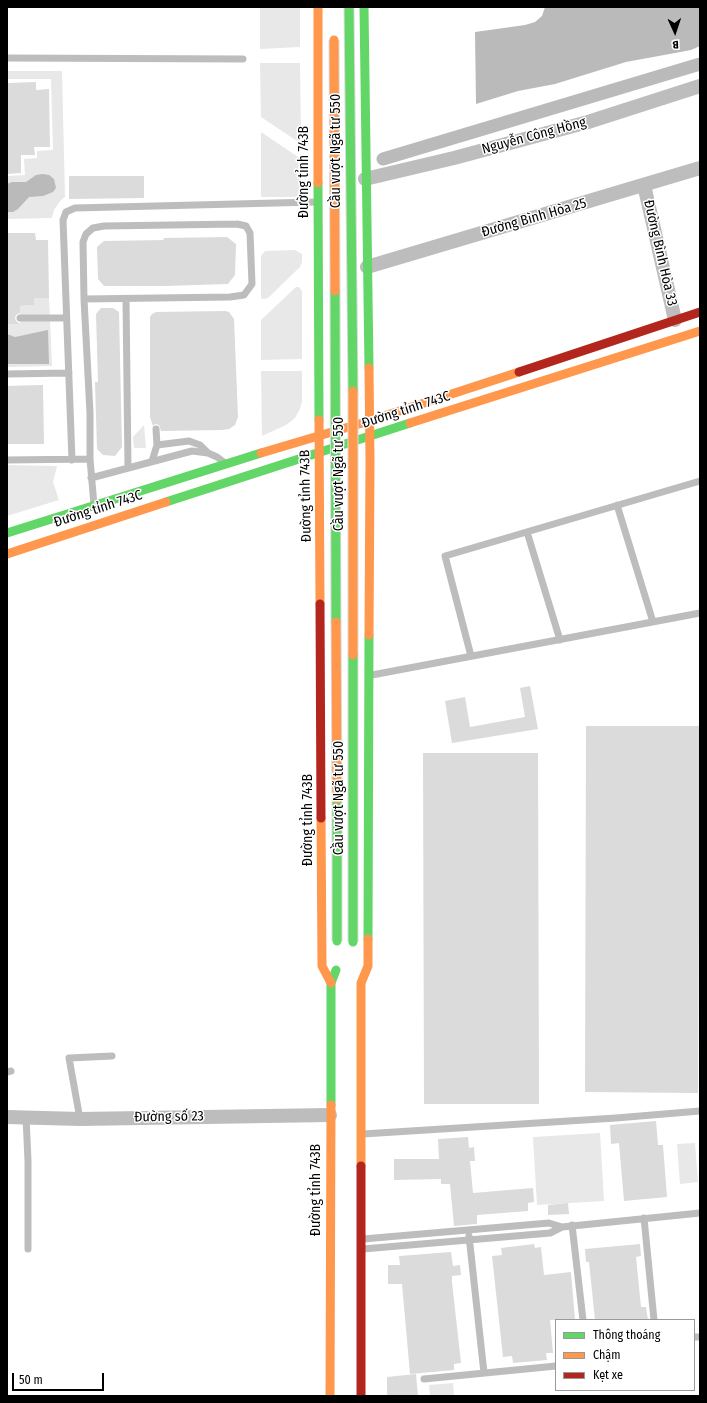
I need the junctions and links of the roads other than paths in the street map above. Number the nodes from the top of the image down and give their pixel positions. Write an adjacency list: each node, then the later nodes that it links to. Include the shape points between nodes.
1 (318, 7): 11 (main road, Đường tỉnh 743B)
2 (349, 7): 50 (main road, Cầu vượt Ngã tư 550, bridge)
3 (364, 7): 9 (main road)
4 (334, 31): 49 (main road, Cầu vượt Ngã tư 550, bridge)
5 (7, 58): 6 (lane)
6 (243, 59)
7 (700, 86): 9 (street, Nguyễn Công Hồng, via 588,122)
8 (700, 168): 10 (street, Đường Bình Hòa 25)
9 (365, 179): 12 (main road)
10 (644, 185): 12 (street, Đường Bình Hòa 25); 18 (street, Đường Bình Hòa 33)
11 (318, 202): 17 (lane, via 70,210 62,220); 26 (main road, Đường tỉnh 743B)
12 (367, 267): 24 (main road)
13 (84, 299): 14 (lane); 14 (lane, via 83,242 86,234 93,228 237,224 246,226 250,234 252,284 244,295); 31 (lane)
14 (126, 299): 36 (lane)
15 (700, 312): 18 (main road, Đường tỉnh 743C)
16 (20, 318): 17 (lane)
17 (66, 318): 22 (lane)
18 (675, 320): 19 (main road, Đường tỉnh 743C)
19 (659, 326): 21 (main road); 24 (main road, Đường tỉnh 743C)
20 (700, 331): 21 (main road, Đường tỉnh 743C)
21 (664, 343): 27 (main road, Đường tỉnh 743C)
22 (69, 373): 23 (lane); 33 (lane)
23 (7, 374)
24 (369, 421): 26 (main road, Đường tỉnh 743C); 27 (main road)
25 (156, 429): 28 (lane)
26 (319, 435): 29 (main road, Đường tỉnh 743B); 35 (main road, Đường tỉnh 743C)
27 (369, 436): 29 (main road, Đường tỉnh 743C); 48 (main road)
28 (157, 445): 30 (lane, via 189,442 200,445); 34 (lane)
29 (320, 452): 40 (main road, Đường tỉnh 743C); 53 (main road, Đường tỉnh 743B, via 322,966)
30 (208, 453): 34 (lane, via 192,451); 35 (lane)
31 (90, 459): 33 (lane); 37 (lane)
32 (7, 460): 33 (lane)
33 (72, 460)
34 (152, 461): 36 (lane)
35 (227, 464): 40 (main road, Đường tỉnh 743C)
36 (128, 468): 37 (lane)
37 (91, 478): 40 (lane)
38 (700, 481): 39 (lane)
39 (617, 505): 41 (lane); 45 (lane)
40 (97, 514): 42 (main road, Đường tỉnh 743C); 43 (main road, Đường tỉnh 743C)
41 (527, 532): 46 (lane); 47 (lane, via 445,556)
42 (7, 534)
43 (7, 554)
44 (700, 613): 45 (lane)
45 (653, 622): 46 (lane)
46 (560, 640): 47 (lane)
47 (471, 656): 48 (lane)
48 (368, 676): 54 (main road, via 368,966)
49 (337, 944)
50 (354, 945)
51 (337, 960): 53 (main road, Đường tỉnh 743B)
52 (357, 973): 54 (main road)
53 (331, 983): 57 (main road, Đường tỉnh 743B)
54 (361, 983): 61 (main road)
55 (112, 1056): 60 (lane, via 69,1058)
56 (700, 1111): 61 (lane)
57 (330, 1115): 60 (street, Đường số 23); 76 (main road, Đường tỉnh 743B)
58 (7, 1117): 59 (street, Đường số 23)
59 (26, 1117): 60 (street, Đường số 23); 69 (lane)
60 (80, 1119)
61 (362, 1134): 67 (main road)
62 (700, 1213): 63 (lane)
63 (644, 1218): 64 (lane); 72 (lane)
64 (572, 1226): 65 (lane); 71 (lane)
65 (562, 1227): 66 (lane, via 549,1223); 68 (lane, via 550,1233)
66 (468, 1230): 67 (lane); 68 (lane)
67 (361, 1239): 70 (main road)
68 (469, 1240): 70 (lane); 74 (lane)
69 (28, 1249)
70 (361, 1249): 77 (main road)
71 (583, 1319)
72 (654, 1319)
73 (555, 1366): 74 (lane)
74 (484, 1373): 75 (lane)
75 (424, 1379)
76 (330, 1396)
77 (361, 1396)

